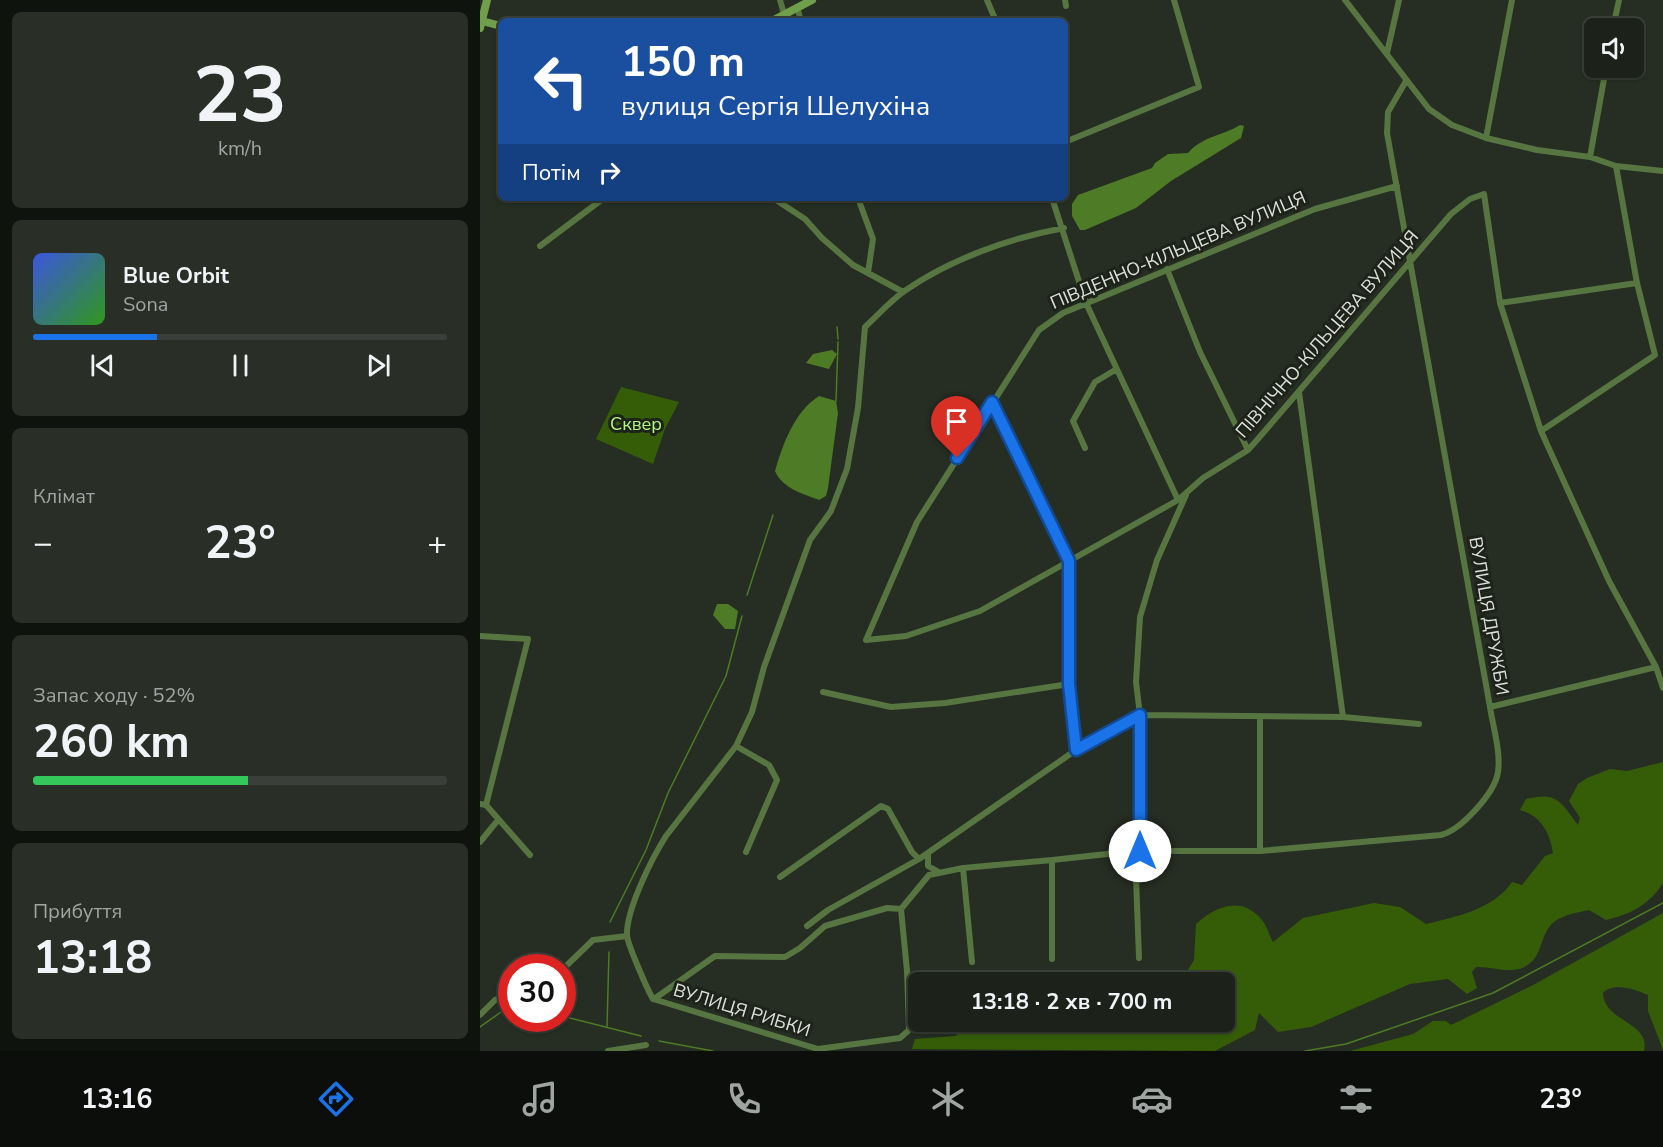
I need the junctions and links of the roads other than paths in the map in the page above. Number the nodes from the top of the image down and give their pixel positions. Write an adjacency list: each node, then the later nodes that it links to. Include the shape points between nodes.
1 (487, 0): 16 (main road)
2 (780, 0): 11 (street)
3 (812, 0): 10 (main road)
4 (987, 0): 14 (street)
5 (1174, 0): 22 (street, via 1199,87)
6 (1344, 0): 18 (street)
7 (1399, 0): 18 (street)
8 (1512, 0): 21 (street)
9 (1619, 0): 15 (street)
10 (797, 8): 11 (main road); 13 (street)
11 (784, 14): 12 (main road)
12 (777, 18)
13 (800, 18)
14 (995, 18)
15 (1615, 18)
16 (481, 25): 17 (main road)
17 (498, 26)
18 (1387, 53): 20 (street)
19 (1604, 78): 23 (street)
20 (1406, 81): 21 (street, via 1442,119); 26 (street, ВУЛИЦЯ ДРУЖБИ, via 1387,119)
21 (1486, 138): 23 (street)
22 (1068, 141)
23 (1590, 157): 24 (street)
24 (1616, 166): 25 (street); 36 (street)
25 (1663, 171)
26 (1398, 186): 33 (street, ВУЛИЦЯ ДРУЖБИ); 34 (street, ПІВДЕННО-КІЛЬЦЕВА ВУЛИЦЯ, via 1315,208)
27 (600, 201): 32 (street)
28 (778, 201): 35 (street, via 805,219 835,250)
29 (859, 201): 35 (street, via 873,239)
30 (1053, 201): 31 (street)
31 (1064, 228): 37 (street, via 971,257); 38 (street)
32 (540, 246)
33 (1410, 265): 39 (street, ПІВНІЧНО-КІЛЬЦЕВА ВУЛИЦЯ, via 1451,214 1484,194); 41 (street, ПІВНІЧНО-КІЛЬЦЕВА ВУЛИЦЯ); 55 (street, ВУЛИЦЯ ДРУЖБИ)
34 (1167, 269): 38 (street, ПІВДЕННО-КІЛЬЦЕВА ВУЛИЦЯ); 45 (street, via 1200,352)
35 (868, 273): 37 (street)
36 (1636, 283): 39 (street); 43 (street, via 1655,354)
37 (903, 292): 60 (street, via 865,327 858,408 847,469 831,511 810,540 764,667 752,712)
38 (1086, 303): 40 (street); 42 (street, ПІВДЕННО-КІЛЬЦЕВА ВУЛИЦЯ, via 1039,330)
39 (1500, 303): 43 (street)
40 (1115, 370): 44 (street, via 1095,382 1073,421); 47 (street)
41 (1299, 392): 45 (street, ПІВНІЧНО-КІЛЬЦЕВА ВУЛИЦЯ); 58 (street)
42 (992, 402): 48 (street); 50 (street, ПІВДЕННО-КІЛЬЦЕВА ВУЛИЦЯ, via 917,522)
43 (1541, 431): 51 (street, via 1609,581)
44 (1085, 448)
45 (1248, 450): 46 (street, ПІВНІЧНО-КІЛЬЦЕВА ВУЛИЦЯ)
46 (1188, 492): 47 (street, ПІВНІЧНО-КІЛЬЦЕВА ВУЛИЦЯ); 56 (street, via 1156,560 1140,617 1136,682)
47 (1178, 500): 48 (street, ПІВНІЧНО-КІЛЬЦЕВА ВУЛИЦЯ)
48 (1069, 561): 50 (street, ПІВНІЧНО-КІЛЬЦЕВА ВУЛИЦЯ, via 980,611 906,636); 52 (street)
49 (480, 636): 62 (street, via 528,639)
50 (866, 640)
51 (1656, 667): 53 (street); 55 (street)
52 (1069, 684): 54 (street, via 891,707); 61 (street)
53 (1663, 688)
54 (823, 692)
55 (1490, 707): 66 (street, ВУЛИЦЯ ДРУЖБИ, via 1498,772 1476,808 1452,832)
56 (1140, 715): 57 (street); 61 (street); 65 (street)
57 (1260, 717): 58 (street); 66 (street)
58 (1343, 717): 59 (street)
59 (1419, 724)
60 (736, 746): 67 (street, via 769,765 777,780); 77 (street, via 657,851 634,906)
61 (1076, 750): 68 (street)
62 (483, 805): 63 (street)
63 (498, 820): 64 (street); 69 (street)
64 (480, 842)
65 (1138, 851): 66 (street, ВУЛИЦЯ ДРУЖБИ); 71 (street, ВУЛИЦЯ ДРУЖБИ); 79 (street)
66 (1260, 851)
67 (746, 852)
68 (928, 853): 70 (street); 73 (street, via 928,866)
69 (530, 855)
70 (919, 859): 74 (street, via 888,809 881,806); 76 (street)
71 (1052, 860): 72 (street, ВУЛИЦЯ ДРУЖБИ); 80 (street)
72 (963, 868): 73 (street, ВУЛИЦЯ ДРУЖБИ); 81 (street)
73 (937, 871): 75 (street, via 926,878)
74 (780, 877)
75 (901, 909): 83 (street, ВУЛИЦЯ РИБКИ, via 887,908 825,926 800,948 777,958 715,956); 83 (street, ВУЛИЦЯ РИБКИ, via 909,1030 900,1038 818,1049)
76 (807, 926)
77 (627, 936): 78 (street, via 593,940); 83 (street)
78 (576, 957)
79 (1139, 958)
80 (1052, 959)
81 (972, 962)
82 (498, 999): 84 (street)
83 (653, 999)
84 (480, 1015)
85 (646, 1045): 86 (street)
86 (608, 1051)

